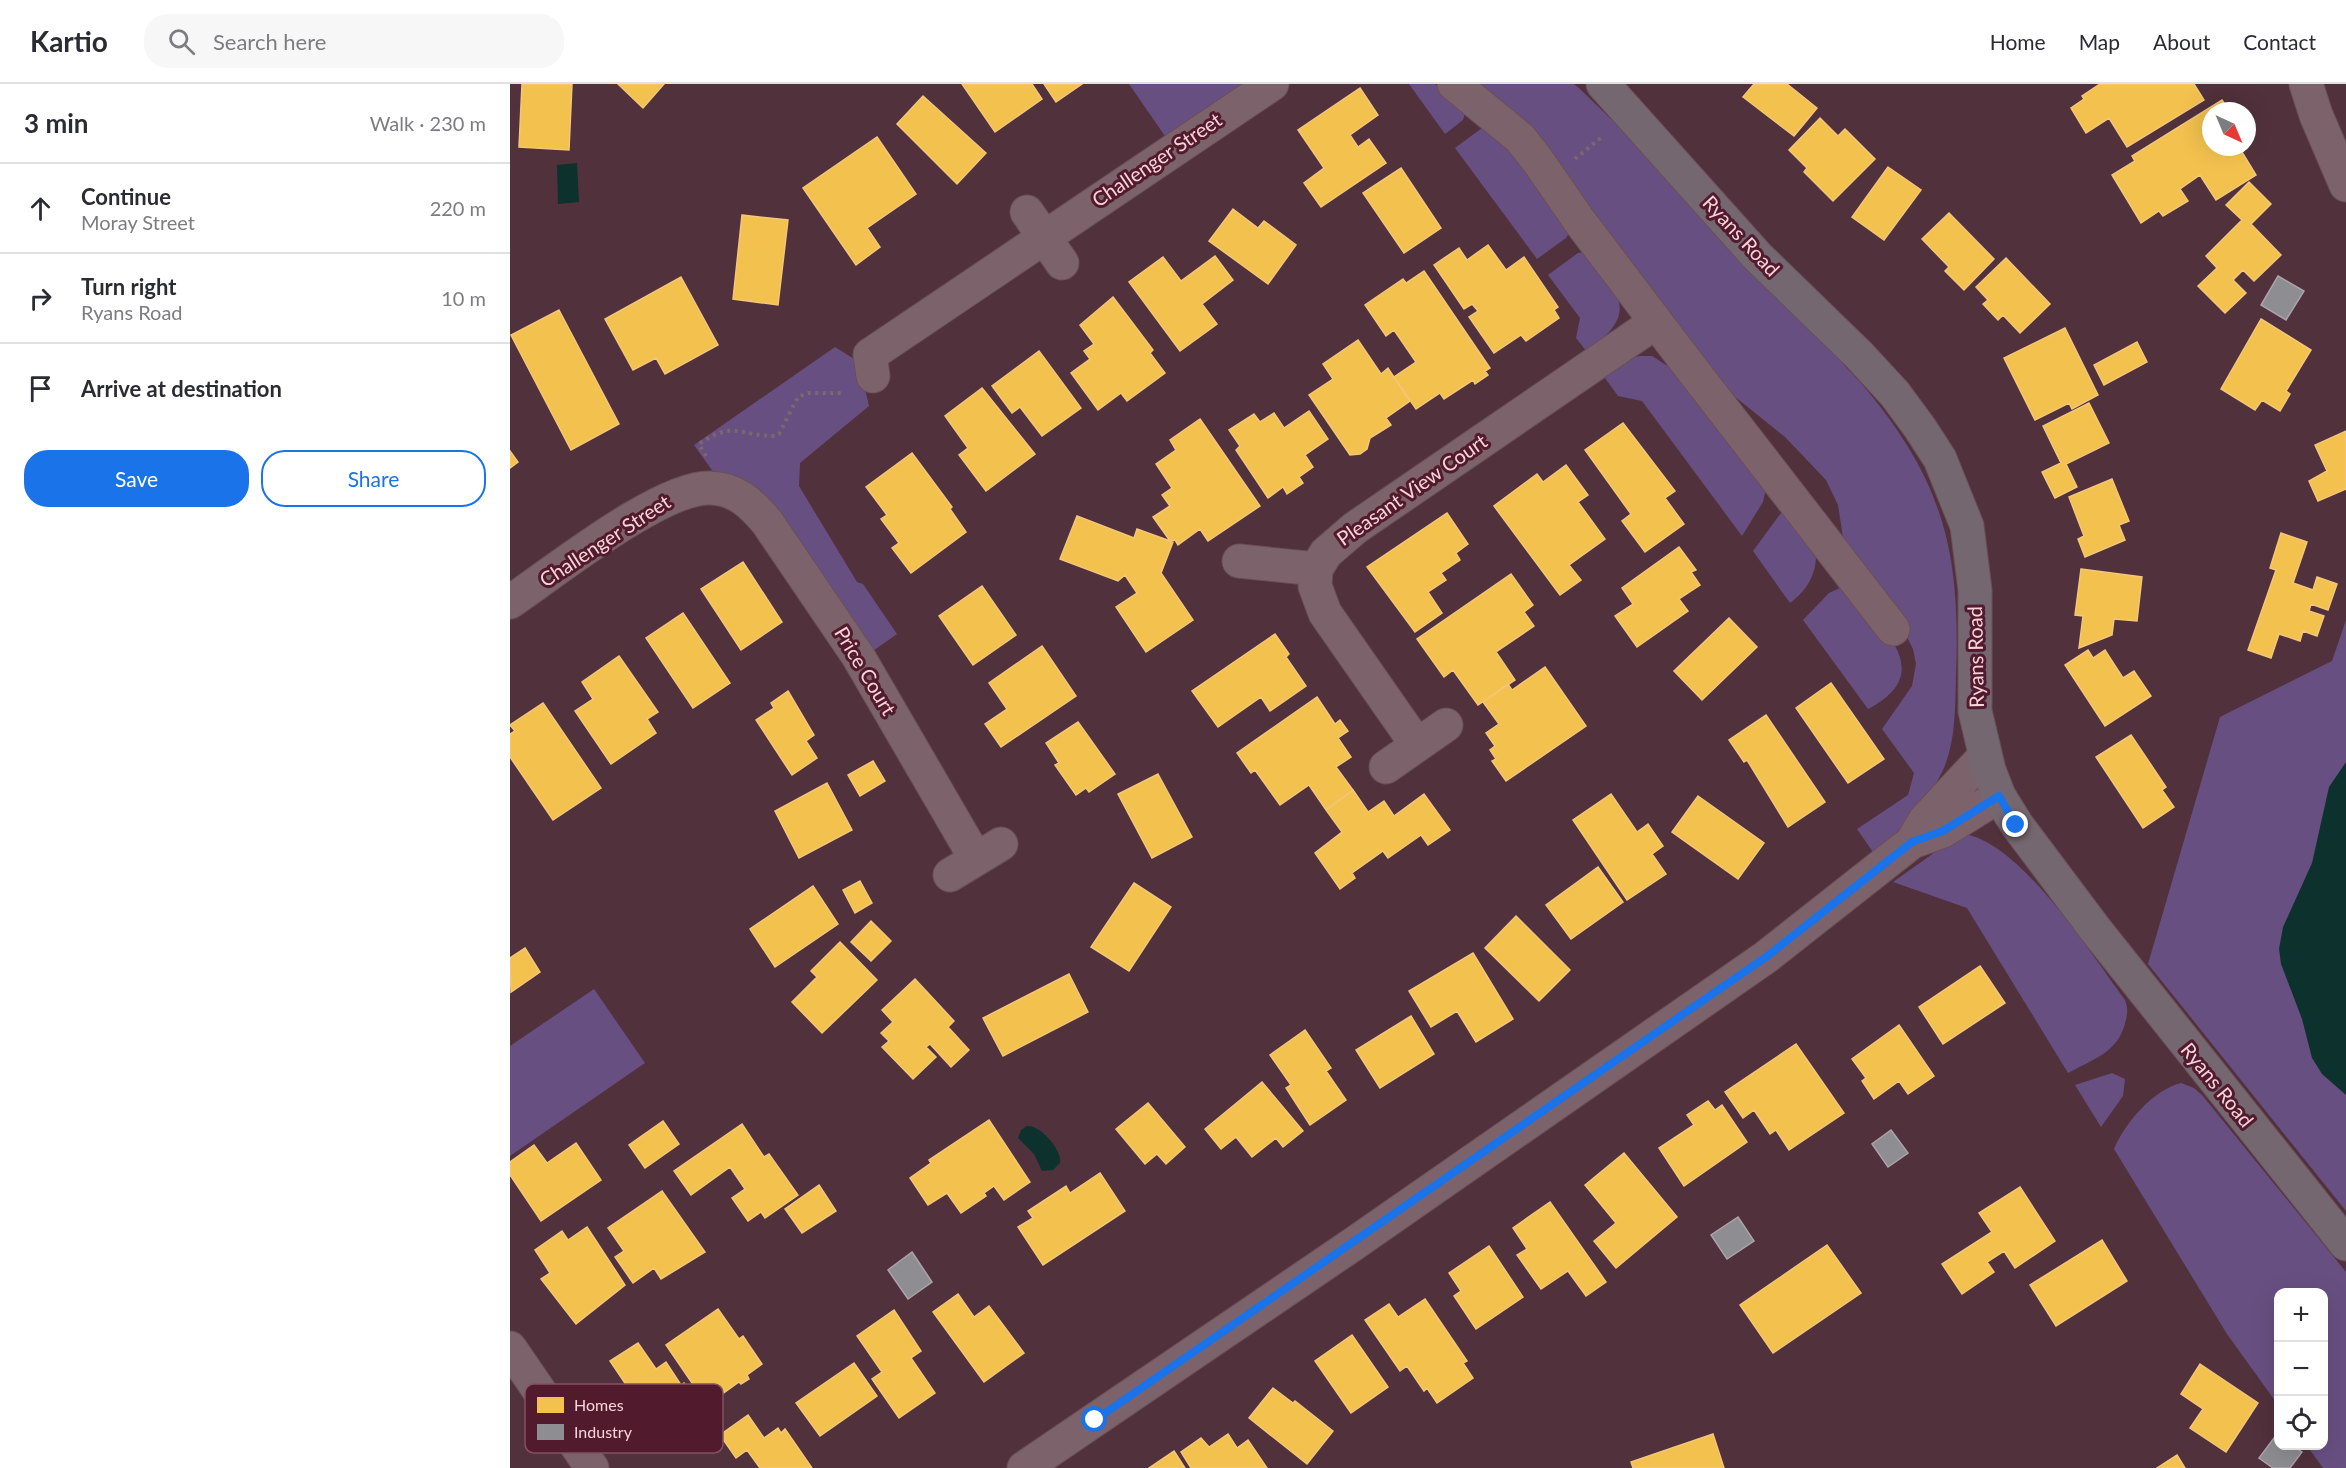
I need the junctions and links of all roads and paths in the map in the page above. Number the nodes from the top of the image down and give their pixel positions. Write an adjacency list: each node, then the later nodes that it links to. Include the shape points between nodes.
1 (1272, 84): 8 (street, Challenger Street)
2 (1454, 84): 6 (street, via 1520,138)
3 (1603, 84): 5 (main road, Ryans Road)
4 (2306, 84): 7 (street)
5 (1629, 111): 6 (path); 20 (main road, Ryans Road, via 1757,256 1895,394 1940,459 1967,526 1975,590 1975,711)
6 (1551, 178): 10 (street)
7 (2346, 185)
8 (1035, 224): 9 (street); 11 (street, Challenger Street)
9 (1062, 263)
10 (1656, 322): 15 (street, Pleasant View Court, via 1355,528 1326,553); 17 (street)
11 (861, 367): 12 (path, via 798,397 776,436 724,430)
12 (699, 444)
13 (738, 494): 16 (street, Challenger Street, via 698,488 668,498 629,520); 24 (street, Price Court, via 767,522 848,640)
14 (1239, 561): 15 (street)
15 (1316, 569): 19 (street, via 1315,586 1325,613)
16 (510, 602)
17 (1893, 629)
18 (1446, 725): 19 (street)
19 (1417, 745): 21 (street)
20 (1985, 756): 22 (main road, Ryans Road); 23 (street, via 1925,820)
21 (1386, 768)
22 (1999, 796): 23 (street, via 1943,831); 25 (main road, Ryans Road, via 2016,825 2095,929)
23 (1912, 842): 30 (street, via 1766,957)
24 (976, 860)
25 (2346, 1244)
26 (510, 1348): 27 (street)
27 (535, 1384)
28 (582, 1453): 29 (street)
29 (592, 1468)
30 (1024, 1468)

